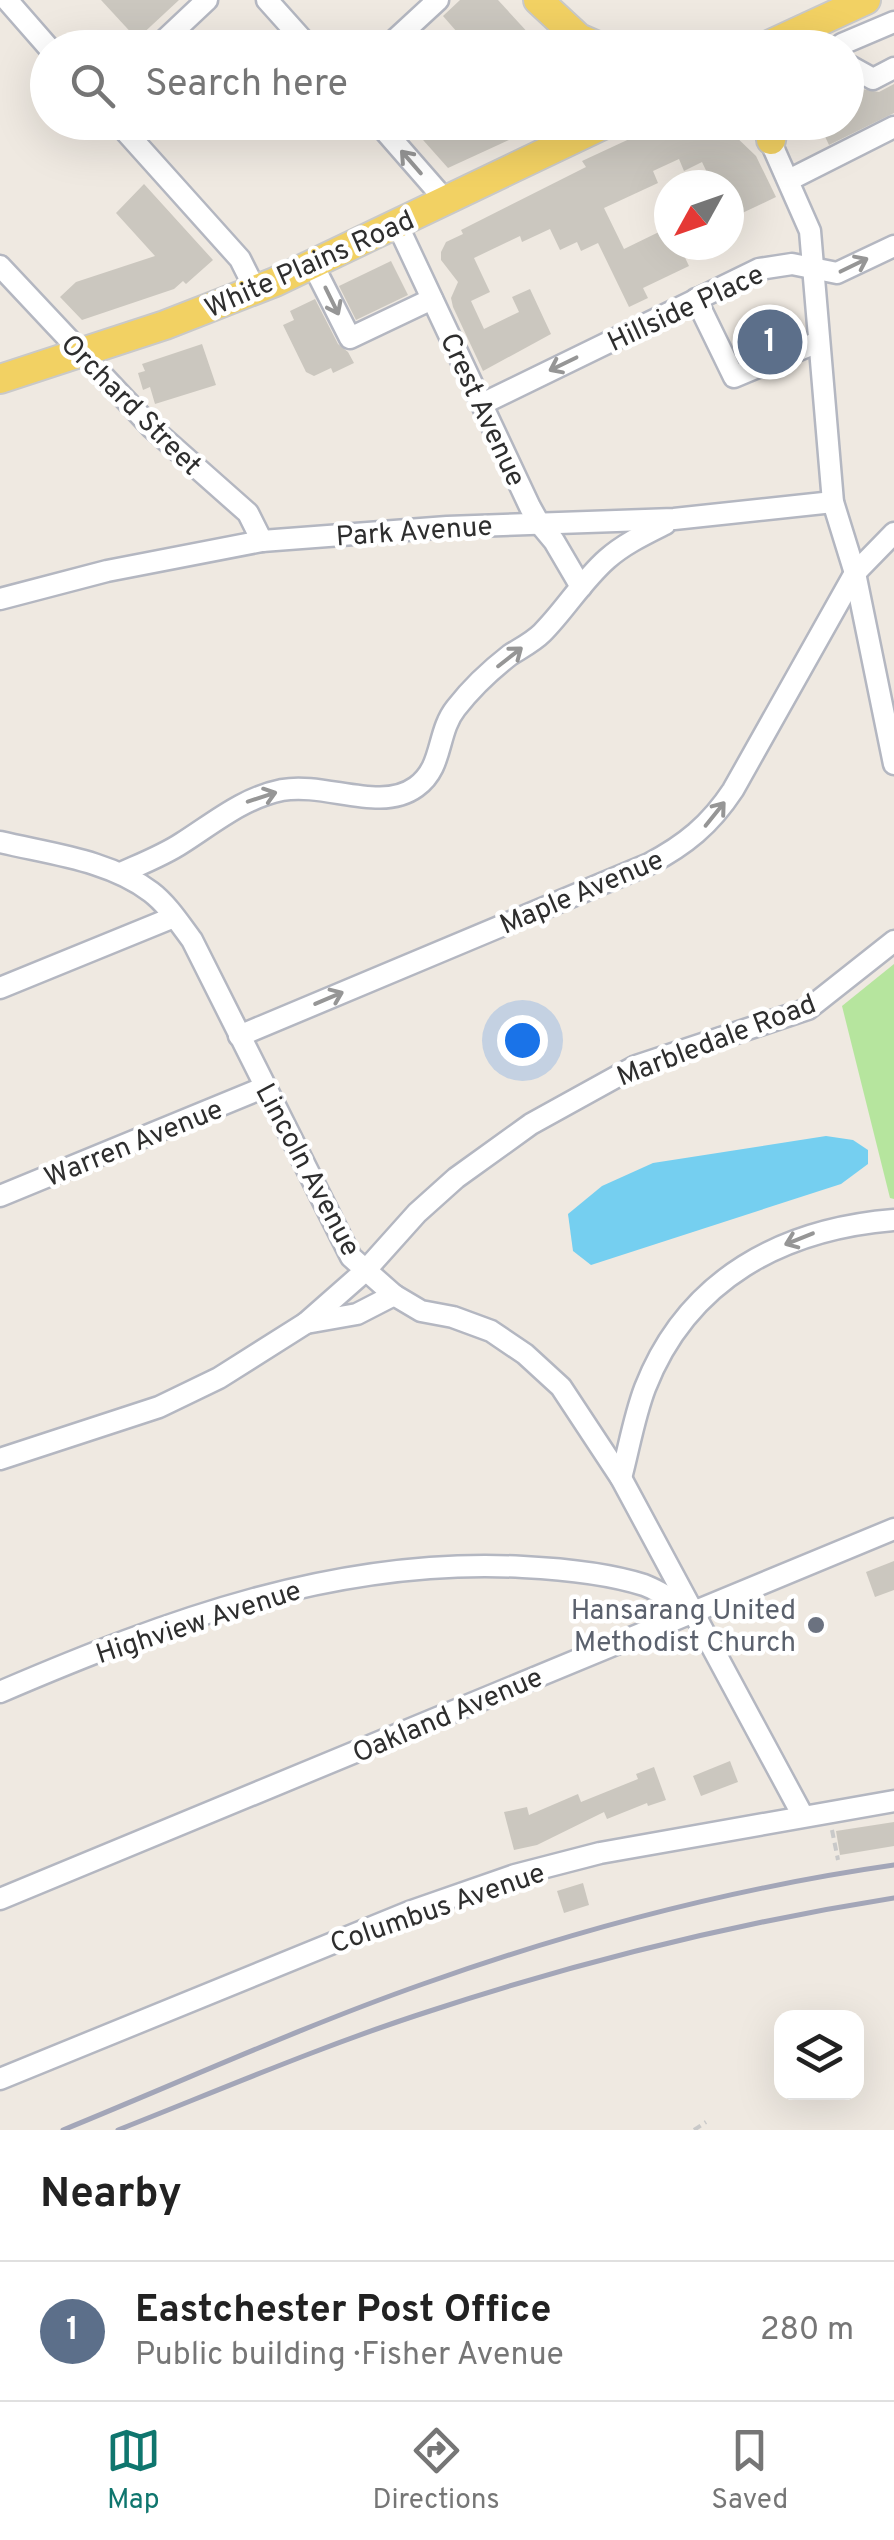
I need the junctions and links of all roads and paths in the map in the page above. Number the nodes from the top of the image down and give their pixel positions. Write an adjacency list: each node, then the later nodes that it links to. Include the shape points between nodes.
1 (7, 0): 8 (street)
2 (207, 0): 9 (street)
3 (267, 0): 10 (street)
4 (438, 0): 11 (street)
5 (866, 0): 13 (main road)
6 (549, 4): 12 (main road)
7 (894, 22): 14 (street)
8 (34, 30)
9 (175, 30)
10 (290, 30)
11 (406, 30)
12 (574, 30)
13 (824, 30)
14 (864, 35)
15 (894, 68): 16 (street, via 873,79)
16 (864, 74)
17 (894, 128): 22 (street)
18 (134, 140): 29 (street, via 240,259)
19 (393, 140): 23 (street, one-way to 19)
20 (561, 140): 23 (main road, White Plains Road)
21 (773, 140): 22 (street)
22 (788, 180): 28 (street, via 808,224)
23 (446, 202): 24 (main road, White Plains Road)
24 (397, 224): 26 (main road, White Plains Road); 30 (street, Crest Avenue)
25 (894, 246): 28 (street, Hillside Place, one-way to 25, via 837,273)
26 (313, 264): 29 (main road, White Plains Road); 30 (street, one-way to 30, via 350,338)
27 (0, 266): 33 (street, Orchard Street)
28 (813, 269): 31 (street, Hillside Place, via 759,269); 32 (street)
29 (256, 289): 33 (main road, White Plains Road)
30 (432, 299): 35 (street, Crest Avenue)
31 (696, 299): 32 (street, via 734,377); 35 (street, Hillside Place, one-way to 35)
32 (818, 342): 36 (street)
33 (80, 353): 34 (main road, White Plains Road); 40 (street, Orchard Street, via 177,454 248,513)
34 (0, 379)
35 (482, 404): 38 (street, Crest Avenue)
36 (833, 502): 37 (street, Park Avenue); 41 (street)
37 (674, 520): 38 (street, Park Avenue); 42 (street, via 608,557)
38 (538, 523): 40 (street, Park Avenue); 42 (street, Crest Avenue)
39 (894, 533): 41 (street, Maple Avenue)
40 (262, 541): 43 (street, Park Avenue)
41 (855, 573): 44 (street); 52 (street, Maple Avenue, one-way to 41, via 648,864 695,836 733,790)
42 (581, 588): 46 (street, one-way to 42, via 250,800 284,790 402,796 436,766 447,720 458,704 536,638)
43 (0, 599)
44 (894, 764)
45 (0, 842): 47 (street, Lincoln Avenue)
46 (178, 846): 47 (street); 48 (street)
47 (121, 873): 48 (street, Lincoln Avenue)
48 (154, 894): 49 (street, Lincoln Avenue)
49 (174, 917): 51 (street); 52 (street, Lincoln Avenue)
50 (894, 941): 56 (street, Marbledale Road, via 808,1009 650,1060 530,1124 456,1178)
51 (0, 988)
52 (239, 1036): 53 (street, Lincoln Avenue)
53 (265, 1087): 54 (street, Warren Avenue); 56 (street, Lincoln Avenue)
54 (0, 1196)
55 (894, 1220): 60 (street, one-way to 60, via 807,1234 754,1258 704,1300 646,1385)
56 (364, 1272): 57 (street, Lincoln Avenue); 58 (street, Marbledale Road)
57 (394, 1295): 58 (street, Marbledale Road, via 356,1314); 60 (street, Lincoln Avenue, via 491,1332 526,1354 577,1408)
58 (306, 1324): 59 (street, Marbledale Road, via 192,1393)
59 (0, 1459)
60 (621, 1478): 62 (street, Lincoln Avenue)
61 (894, 1529): 62 (street, Oakland Avenue)
62 (693, 1612): 63 (street, Highview Avenue, via 646,1586 592,1573 464,1564 406,1568 237,1603); 65 (street, Lincoln Avenue); 68 (street, Oakland Avenue)
63 (0, 1692)
64 (894, 1801): 65 (street, Columbus Avenue)
65 (803, 1816): 69 (street, Columbus Avenue, via 600,1853 516,1876 408,1912)
66 (830, 1817): 67 (path)
67 (838, 1860)
68 (0, 1899)
69 (0, 2078)
70 (706, 2122): 71 (path)
71 (694, 2130)

